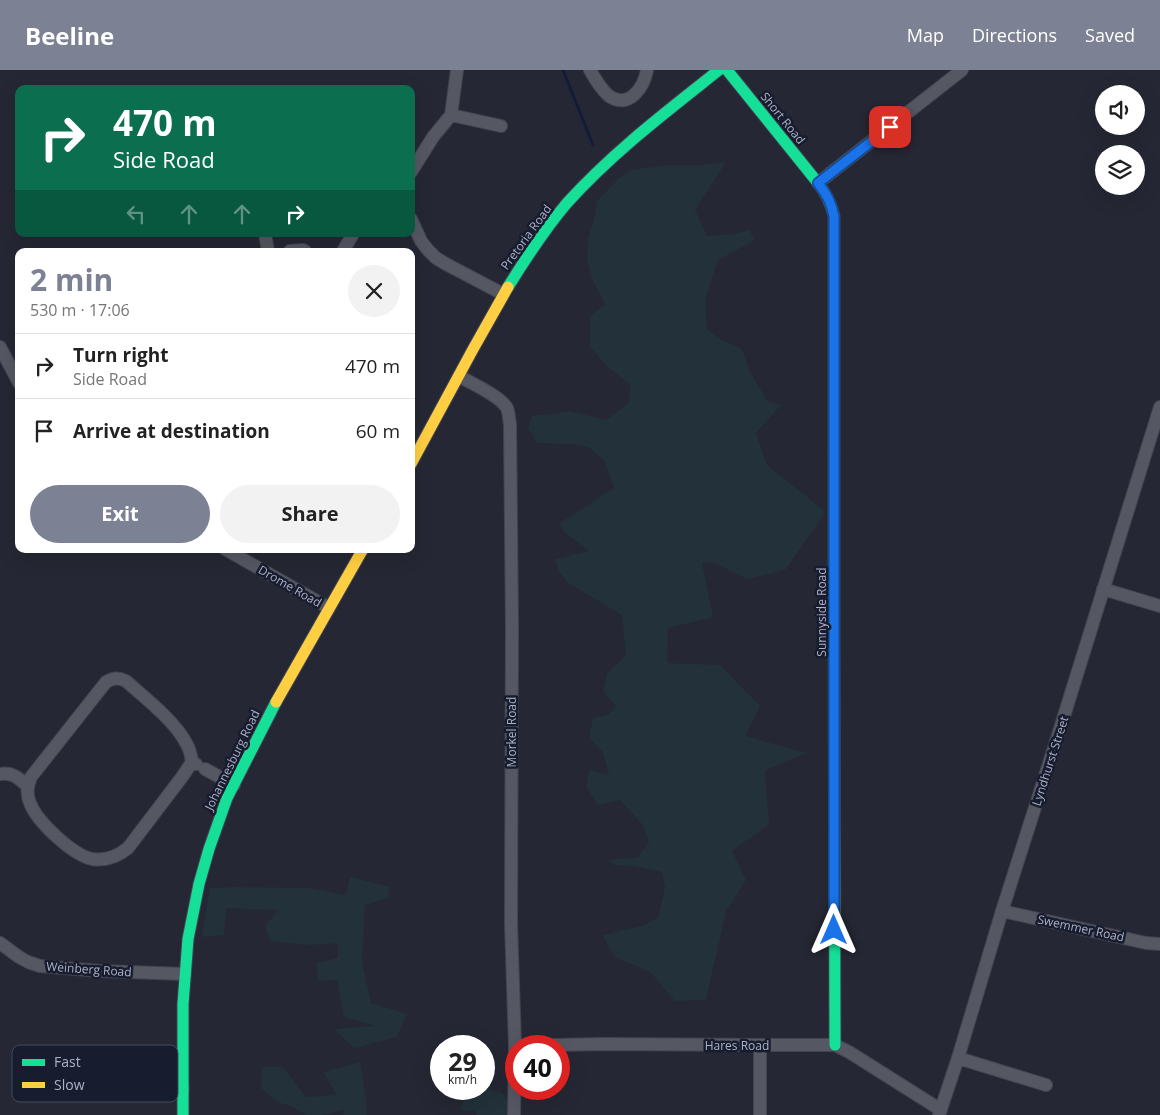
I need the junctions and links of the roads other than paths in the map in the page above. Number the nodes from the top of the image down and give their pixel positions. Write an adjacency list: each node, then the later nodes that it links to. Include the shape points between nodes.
1 (457, 70): 7 (street)
2 (590, 70): 3 (street, via 610,96 625,100 638,92)
3 (648, 70)
4 (719, 70): 14 (main road, Pretoria Road, via 589,180 540,238)
5 (727, 70): 10 (main road, Short Road)
6 (962, 70): 10 (street)
7 (450, 115): 8 (street); 9 (street)
8 (501, 126)
9 (415, 166)
10 (818, 183): 36 (main road, Sunnyside Road, via 829,198 834,216)
11 (415, 228): 14 (street, via 421,241 436,258)
12 (351, 237): 13 (street)
13 (345, 248)
14 (503, 294): 17 (main road, Pretoria Road)
15 (0, 347): 16 (street)
16 (15, 375)
17 (459, 376): 19 (main road, Pretoria Road); 33 (street, Morkel Road, via 500,401 508,410 510,424 511,923)
18 (1160, 407): 22 (street, Lyndhurst Street)
19 (415, 457)
20 (233, 553): 24 (street, Drome Road)
21 (361, 553): 24 (main road)
22 (1103, 589): 23 (street); 29 (street, Lyndhurst Street)
23 (1160, 606)
24 (329, 608): 27 (main road, Johannesburg Road)
25 (198, 765): 27 (street); 28 (street, via 182,777 128,848 104,859 86,857 42,823 30,803); 28 (street, via 180,733 160,711 120,678 106,682)
26 (0, 774): 28 (street, via 12,774)
27 (234, 785): 32 (main road, Johannesburg Road, via 217,824 199,884)
28 (27, 786)
29 (1002, 911): 31 (street, Swemmer Road); 37 (street, Lyndhurst Street)
30 (0, 943): 32 (street, Weinberg Road, via 19,957 40,966)
31 (1160, 944)
32 (184, 974): 40 (main road, Johannesburg Road)
33 (515, 1035)
34 (570, 1045): 35 (street, Hares Road)
35 (760, 1045): 36 (street, Hares Road); 45 (street)
36 (835, 1045): 42 (street, Hares Road)
37 (958, 1058): 38 (street); 42 (street, Lyndhurst Street)
38 (1046, 1085)
39 (178, 1089): 40 (street)
40 (183, 1089): 43 (main road, Johannesburg Road)
41 (514, 1100): 44 (street, Morkel Road)
42 (940, 1113)
43 (183, 1115)
44 (514, 1115)
45 (760, 1115)

